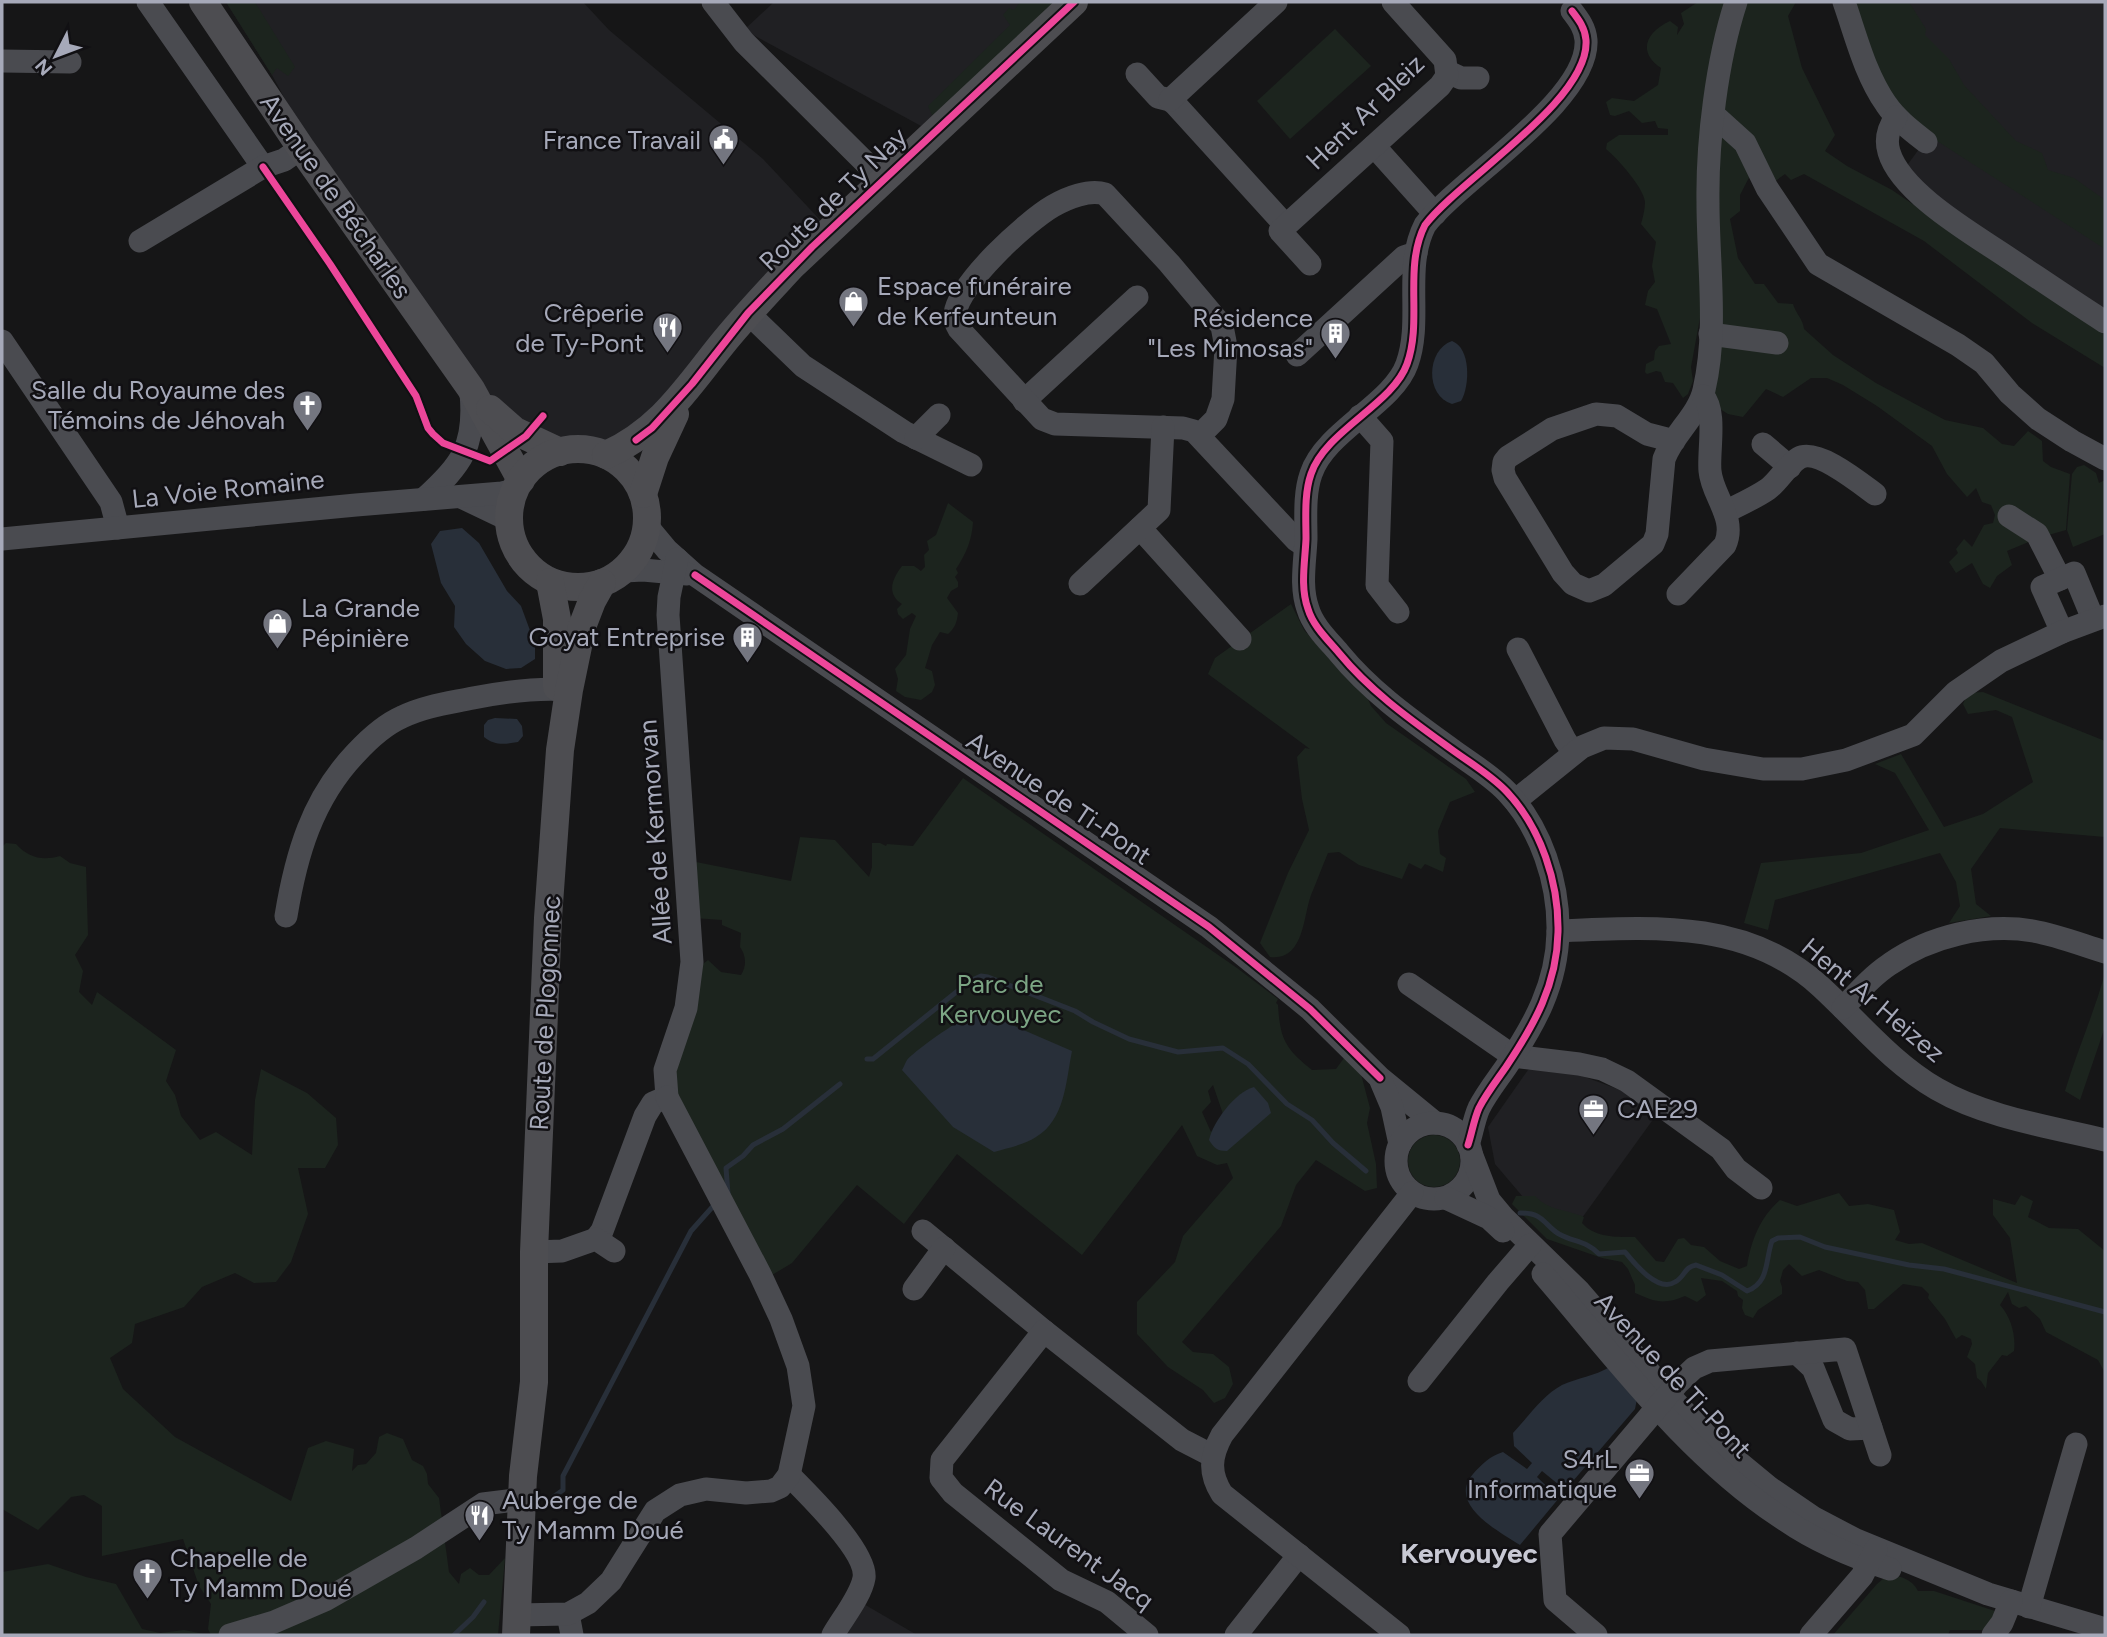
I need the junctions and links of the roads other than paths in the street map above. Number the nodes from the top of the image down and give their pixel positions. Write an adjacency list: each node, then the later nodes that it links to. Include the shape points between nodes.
1 (148, 2): 21 (street)
2 (203, 2): 20 (main road, Avenue de Bécharles)
3 (713, 2): 22 (street, via 744,42)
4 (1074, 2): 22 (main road, Route de Ty Nay)
5 (1276, 2): 15 (street)
6 (1393, 2): 12 (street, Hent Ar Bleiz, via 1445,60)
7 (1736, 2): 16 (street, via 1722,53)
8 (1844, 2): 17 (street, via 1872,79)
9 (1572, 11): 23 (street, via 1584,30 1586,44 1580,65 1560,98)
10 (2, 61): 11 (street)
11 (70, 62)
12 (1448, 72): 14 (street, Hent Ar Bleiz); 19 (street, Hent Ar Bleiz, via 1440,86)
13 (1137, 74): 15 (street, via 1158,97)
14 (1478, 78)
15 (1170, 100): 24 (street)
16 (1714, 115): 31 (street, via 1707,173); 48 (street, via 1745,143 1767,188 1818,264 1958,345 1984,363 2038,419)
17 (1896, 117): 18 (street); 30 (street, via 1888,133 1889,153 1921,195)
18 (1926, 142)
19 (1374, 146): 23 (street, Hent Ar Bleiz); 24 (street, Hent Ar Bleiz)
20 (301, 148): 21 (street); 36 (main road, Avenue de Bécharles)
21 (263, 167): 25 (street)
22 (883, 180): 29 (main road, Route de Ty Nay)
23 (1435, 214): 26 (street, via 1420,236)
24 (1286, 226): 27 (street, via 1280,231)
25 (140, 241)
26 (1416, 253): 34 (street, via 1405,257); 40 (street, via 1408,363)
27 (1310, 264)
28 (1137, 297): 38 (street)
29 (748, 313): 35 (main road, Route de Ty Nay); 43 (street, via 803,366)
30 (2105, 322)
31 (1710, 334): 33 (street); 37 (street)
32 (2, 341): 60 (street, via 111,502)
33 (1777, 343)
34 (1297, 355)
35 (692, 384): 47 (main road, Route de Ty Nay, via 644,434); 52 (main road, Route de Ty Nay, via 664,435)
36 (471, 389): 46 (main road, Avenue de Bécharles, via 508,426); 51 (main road, Avenue de Bécharles); 55 (street, via 473,421 464,456)
37 (1703, 396): 44 (street); 56 (street, via 1710,415 1711,480)
38 (1024, 401): 41 (street, via 1042,419 1055,424); 42 (street, via 964,337 954,320 956,308 974,276 1045,211 1079,195 1105,194 1222,326 1226,347 1223,399 1216,419)
39 (939, 415): 43 (street)
40 (1360, 416): 63 (street, via 1323,452 1311,472); 70 (street, via 1382,441 1377,585)
41 (1163, 427): 42 (street, via 1189,429); 61 (street, via 1160,507)
42 (1199, 436): 63 (street)
43 (916, 438): 49 (street)
44 (1674, 441): 44 (street, via 1664,459 1653,544 1604,585 1588,591 1573,584 1509,486 1504,463 1552,429 1596,414 1617,416 1647,435)
45 (1763, 444): 50 (street)
46 (561, 452): 47 (main road); 51 (main road, via 531,467)
47 (606, 455): 52 (main road, via 628,472)
48 (2105, 458)
49 (971, 465)
50 (1790, 467): 53 (street, via 1802,457 1814,458); 56 (street, via 1770,488)
51 (518, 485): 54 (street, La Voie Romaine); 58 (main road)
52 (643, 494): 59 (main road)
53 (1875, 494)
54 (460, 497): 55 (street, La Voie Romaine); 58 (street)
55 (424, 499): 60 (street, La Voie Romaine)
56 (1725, 512): 69 (street, via 1728,536 1724,545)
57 (2010, 516): 66 (street, via 2037,534)
58 (509, 520): 67 (main road, via 521,557)
59 (647, 526): 64 (street, Avenue de Ti-Pont); 65 (main road, via 639,550)
60 (118, 528): 62 (street, La Voie Romaine)
61 (1140, 528): 68 (street); 73 (street)
62 (2, 540)
63 (1306, 546): 77 (street, via 1306,603 1319,628 1370,687 1492,778)
64 (682, 569): 65 (street); 84 (street, Avenue de Ti-Pont, via 1209,926 1310,1009); 85 (street, Allée de Kermorvan, via 668,597 668,615 692,962 686,1009 665,1070)
65 (613, 577): 67 (main road, via 576,587); 75 (main road, Route de Plogonnec, via 592,601)
66 (2060, 579): 71 (street, via 2074,573); 72 (street, via 2042,587)
67 (550, 582): 75 (main road, Route de Plogonnec)
68 (1080, 584)
69 (1678, 594)
70 (1398, 612)
71 (2099, 617): 72 (street)
72 (2062, 632): 76 (street, via 1988,668 1949,698 1913,735 1826,766 1786,770 1741,767 1624,737 1595,741)
73 (1240, 639)
74 (1518, 649): 76 (street)
75 (563, 689): 78 (street, via 512,692 433,706 395,720 367,742 327,788 310,821); 97 (main road, Route de Plogonnec)
76 (1574, 752): 77 (street)
77 (1515, 801): 79 (street, via 1549,868)
78 (286, 916)
79 (1558, 931): 82 (street, Hent Ar Heizez, via 1677,928 1733,939 1800,969); 83 (street, via 1545,1002)
80 (2105, 952): 82 (street, via 2016,929 1960,934 1900,957)
81 (1409, 984): 83 (street)
82 (1843, 1008): 88 (street, Hent Ar Heizez, via 1905,1068 1947,1094 1993,1112)
83 (1513, 1056): 86 (street); 91 (street, via 1566,1061 1615,1074 1721,1149 1736,1169)
84 (1380, 1078): 87 (street, Avenue de Ti-Pont); 89 (street, Avenue de Ti-Pont)
85 (667, 1097): 97 (street, via 653,1104 645,1116 602,1231 605,1245 562,1251); 107 (street, Allée de Kermorvan, via 772,1297 798,1366 804,1406)
86 (1479, 1110): 87 (street); 90 (street)
87 (1441, 1124): 89 (street, via 1414,1128); 90 (street, via 1456,1130)
88 (2105, 1140)
89 (1400, 1144): 92 (street, via 1396,1169)
90 (1470, 1151): 93 (street, via 1469,1177); 96 (street, Avenue de Ti-Pont, via 1489,1200)
91 (1761, 1188)
92 (1412, 1193): 93 (street, via 1434,1200); 106 (street, via 1222,1436)
93 (1446, 1198): 96 (street, Avenue de Ti-Pont, via 1489,1219)
94 (923, 1231): 95 (street)
95 (944, 1248): 98 (street); 99 (street)
96 (1527, 1248): 101 (street); 102 (street, Avenue de Ti-Pont, via 1579,1291)
97 (533, 1264): 108 (main road, Route de Plogonnec, via 520,1358)
98 (914, 1289)
99 (1044, 1331): 106 (street, via 1182,1440); 117 (street, Rue Laurent Jacq, via 946,1452 941,1478 953,1493 1061,1580 1107,1602)
100 (1797, 1353): 102 (street, via 1702,1363); 103 (street, via 1813,1368 1834,1420 1850,1429); 103 (street, via 1845,1349)
101 (1419, 1381)
102 (1663, 1401): 110 (street, Avenue de Ti-Pont, via 1770,1488); 120 (street, via 1550,1534 1555,1600)
103 (1871, 1428): 105 (street)
104 (2076, 1444): 111 (street)
105 (1880, 1455)
106 (1213, 1456): 109 (street, via 1212,1474 1222,1493)
107 (789, 1475): 112 (street, Route de Plogonnec, via 771,1490 706,1489 669,1501 646,1523 611,1581); 116 (street, via 843,1534 864,1573)
108 (523, 1487): 113 (main road, Route de Plogonnec); 115 (street, via 484,1504 325,1600)
109 (1299, 1555): 118 (street); 119 (street)
110 (1874, 1555): 111 (street, Avenue de Ti-Pont, via 1949,1587); 121 (street)
111 (2020, 1604): 114 (street, Avenue de Ti-Pont); 122 (street)
112 (570, 1624): 113 (street, Route de Plogonnec)
113 (516, 1625)
114 (2105, 1629)
115 (230, 1635)
116 (834, 1635)
117 (1147, 1635)
118 (1236, 1635)
119 (1399, 1635)
120 (1596, 1635)
121 (1811, 1635)
122 (1993, 1635)

